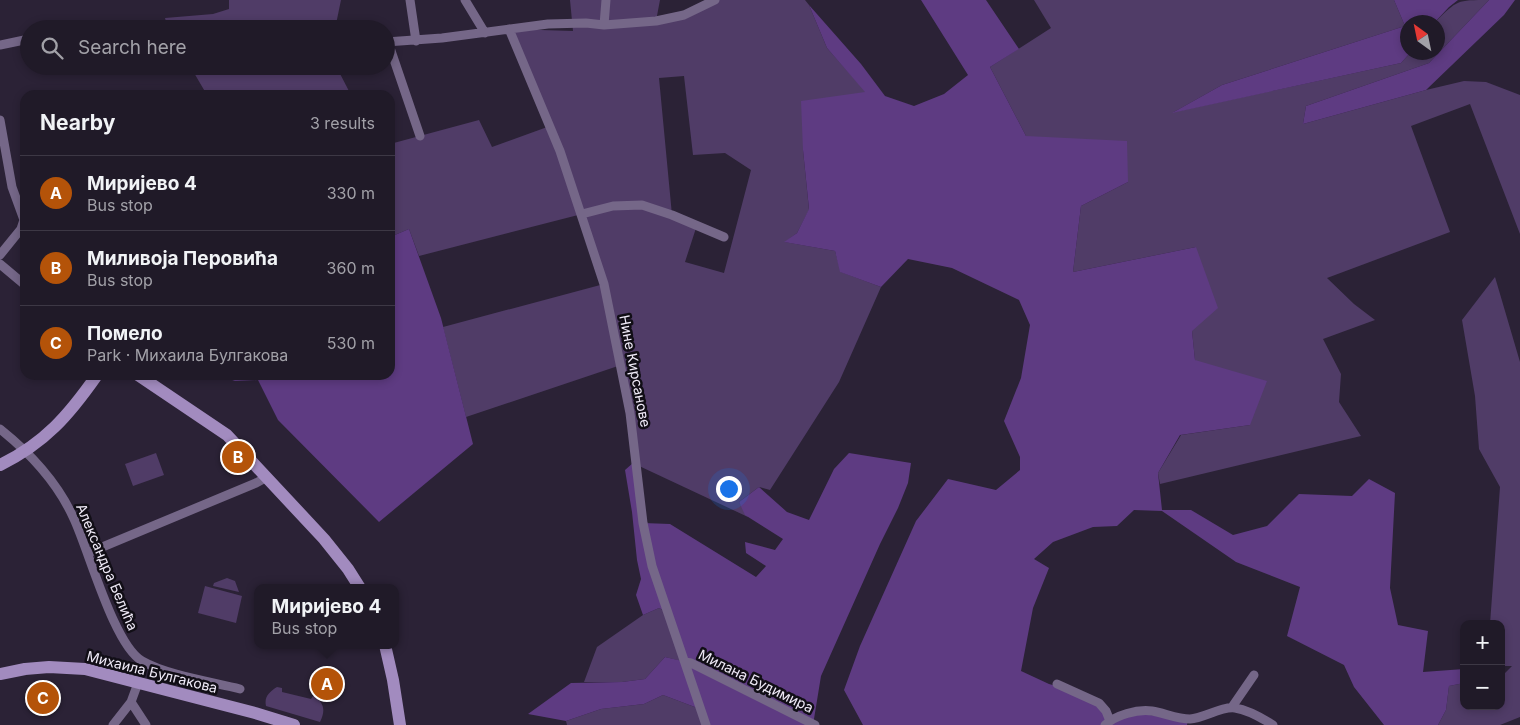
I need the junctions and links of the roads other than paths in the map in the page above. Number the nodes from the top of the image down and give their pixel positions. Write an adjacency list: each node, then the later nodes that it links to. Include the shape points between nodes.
1 (410, 0): 9 (street)
2 (465, 0): 7 (street)
3 (606, 0): 5 (street)
4 (715, 0): 5 (street, via 672,19)
5 (604, 25): 6 (street, via 548,24)
6 (509, 29): 7 (street); 16 (street, Нине Кирсанове, via 560,151)
7 (485, 33): 9 (street)
8 (20, 41): 11 (street)
9 (416, 41): 10 (street)
10 (395, 42)
11 (0, 45)
12 (395, 65): 14 (street)
13 (0, 120): 15 (street, via 12,187)
14 (420, 136)
15 (20, 207)
16 (582, 214): 18 (street, via 613,206 642,205); 31 (street, Нине Кирсанове, via 604,284 629,403 646,542)
17 (20, 230): 19 (street)
18 (724, 237)
19 (0, 255)
20 (0, 264): 21 (street)
21 (20, 281)
22 (93, 380): 25 (street, via 58,424)
23 (146, 380): 27 (street, via 220,429)
24 (0, 429): 25 (street, Александра Белића)
25 (26, 451): 26 (street); 28 (street, Александра Белића, via 74,517)
26 (0, 465)
27 (267, 477): 28 (street); 29 (street, via 333,550)
28 (88, 553): 36 (street, Александра Белића, via 116,627 136,656 166,671)
29 (357, 584)
30 (386, 649): 43 (street)
31 (685, 662): 44 (street, Нине Кирсанове); 45 (street, Милана Будимира)
32 (0, 674): 34 (street, Михаила Булгакова, via 49,667 85,669)
33 (1254, 675): 38 (street)
34 (138, 683): 37 (street); 42 (street, Михаила Булгакова)
35 (1057, 684): 39 (street, via 1098,703 1106,712)
36 (240, 690)
37 (131, 702): 40 (street); 41 (street)
38 (1232, 707): 39 (street, via 1188,719 1150,711 1130,713); 46 (street)
39 (1107, 723)
40 (112, 725)
41 (146, 725)
42 (294, 725)
43 (400, 725)
44 (706, 725)
45 (815, 725)
46 (1273, 725)

